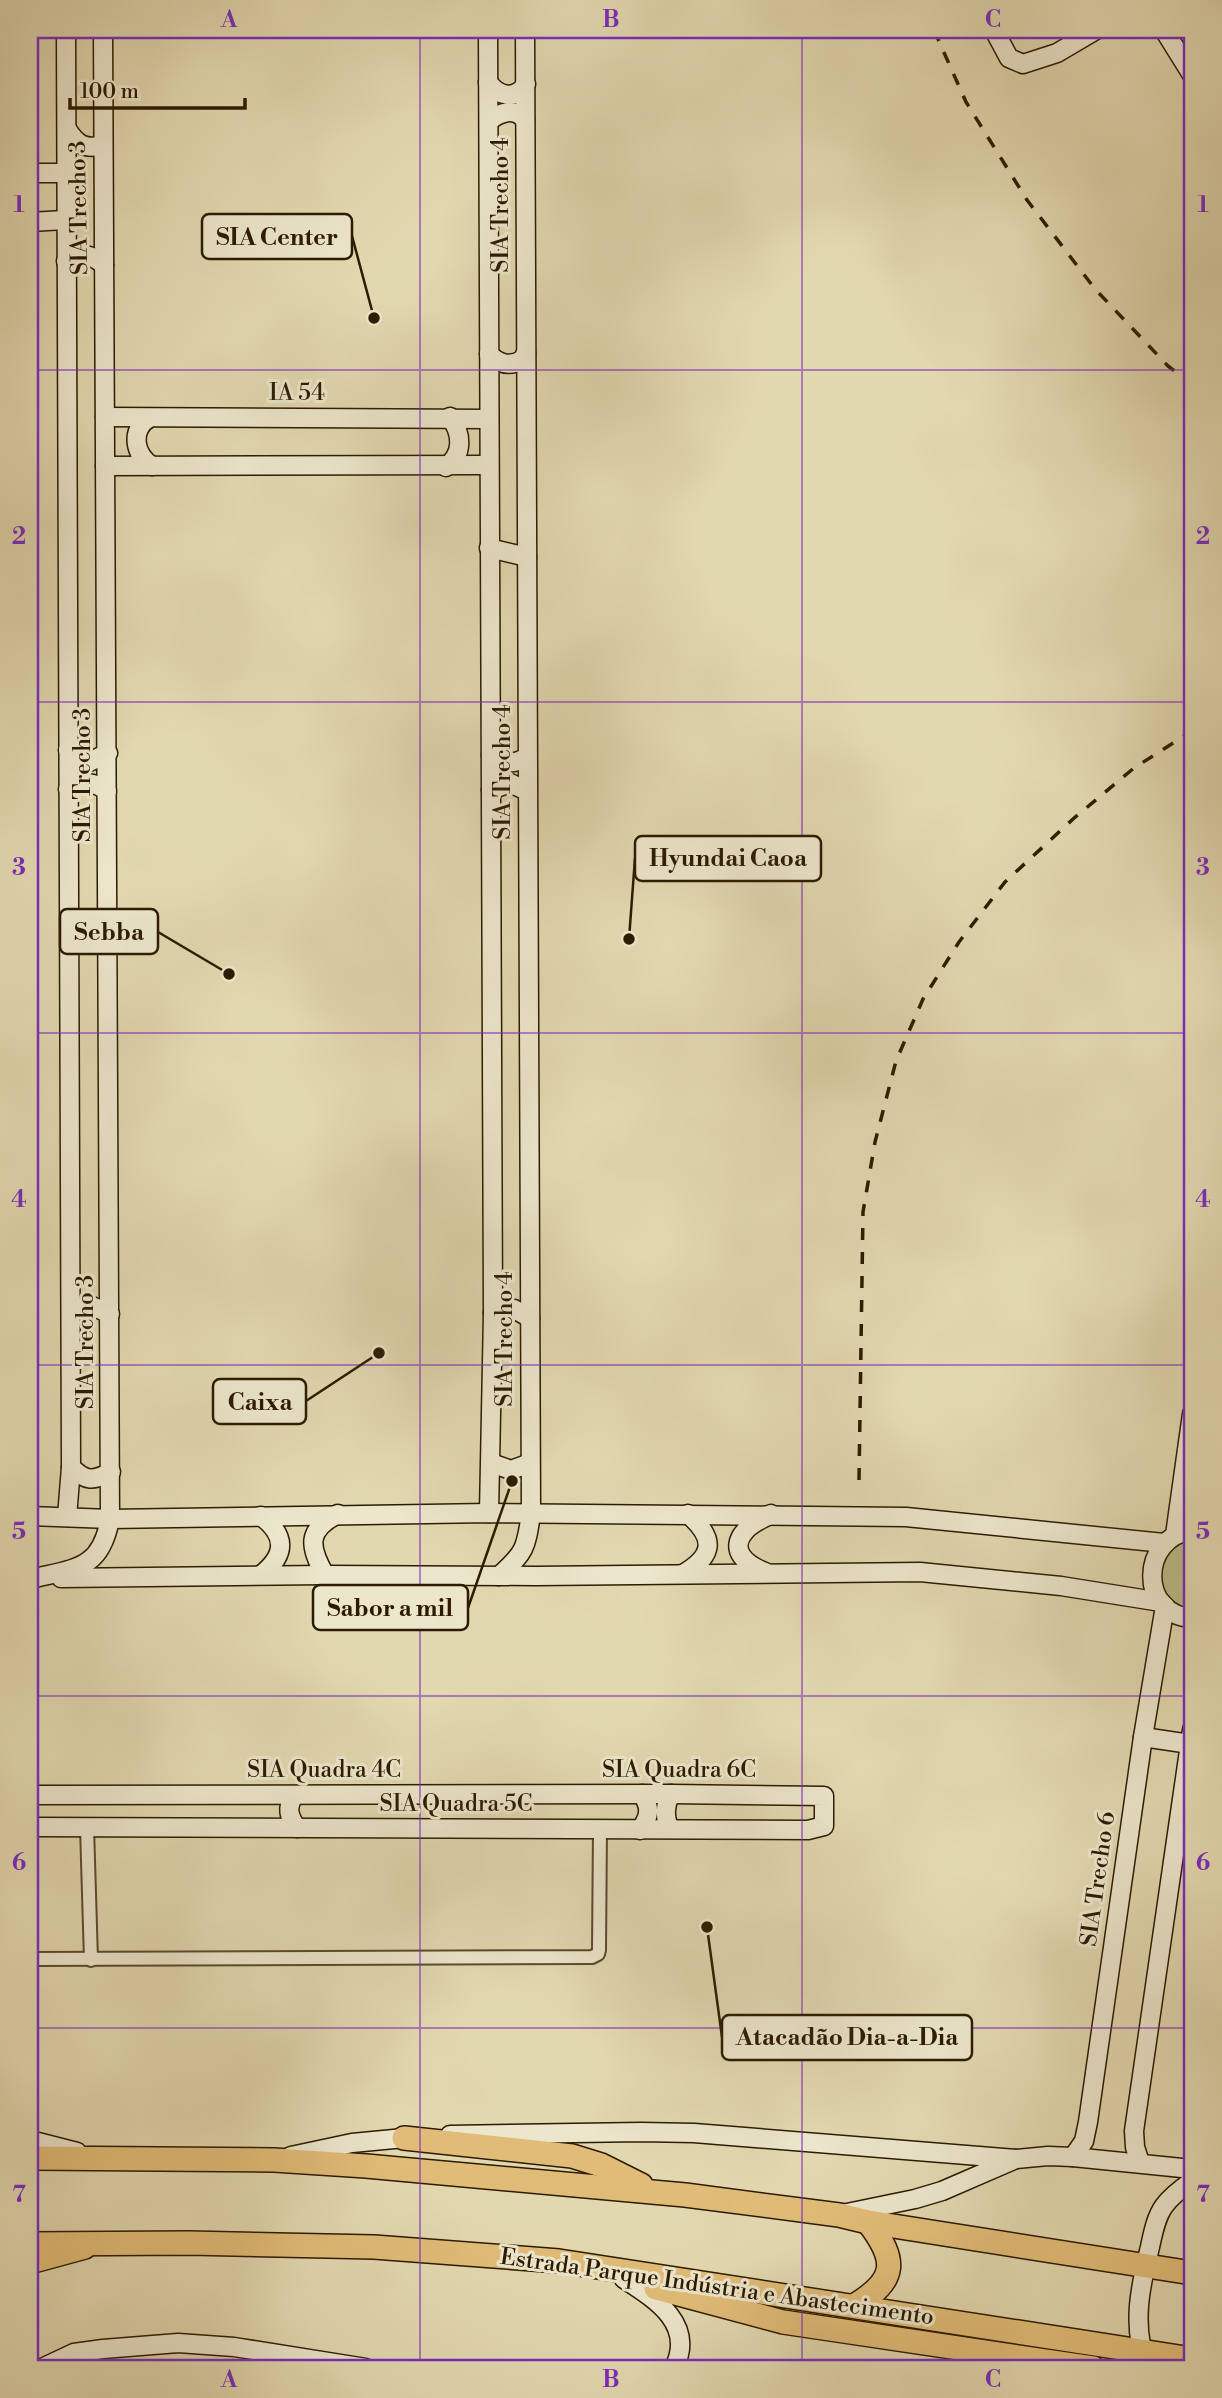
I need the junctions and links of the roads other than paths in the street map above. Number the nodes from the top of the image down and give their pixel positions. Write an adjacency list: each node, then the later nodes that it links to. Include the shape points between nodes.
1 (66, 30): 13 (main road)
2 (103, 30): 14 (main road, SIA Trecho 3)
3 (488, 30): 9 (main road)
4 (525, 30): 10 (main road, SIA Trecho 4)
5 (994, 30): 6 (main road, via 1005,51 1023,64 1057,53)
6 (1096, 30)
7 (1164, 30): 8 (main road)
8 (1192, 75)
9 (488, 82): 10 (main road, via 501,94 510,95); 12 (main road)
10 (526, 85): 11 (main road, SIA Trecho 4)
11 (526, 120): 12 (main road, via 508,112); 21 (main road, SIA Trecho 4)
12 (489, 121): 22 (main road)
13 (67, 129): 14 (main road, via 78,144); 16 (main road)
14 (103, 145): 20 (main road, SIA Trecho 3)
15 (30, 173): 16 (main road)
16 (67, 173): 17 (main road)
17 (65, 220): 18 (main road); 19 (main road)
18 (30, 222)
19 (66, 261): 20 (main road, via 83,254); 33 (main road)
20 (104, 265): 23 (main road, SIA Trecho 3)
21 (526, 353): 22 (main road, via 509,365); 32 (main road, SIA Trecho 4)
22 (489, 354): 26 (main road)
23 (105, 417): 25 (main road, IA 54); 28 (main road, SIA Trecho 3)
24 (450, 417): 25 (main road, IA 54); 26 (main road, IA 54); 30 (main road, via 459,444 454,461)
25 (149, 418): 29 (main road, via 141,423 137,439 138,451)
26 (489, 419): 27 (main road)
27 (488, 465): 30 (main road); 31 (main road)
28 (105, 466): 29 (main road); 34 (main road, SIA Trecho 3)
29 (152, 466): 30 (main road)
30 (446, 467)
31 (489, 548): 32 (main road); 35 (main road)
32 (527, 557): 36 (main road, SIA Trecho 4)
33 (68, 750): 34 (main road, via 88,763); 37 (main road)
34 (108, 754): 40 (main road, SIA Trecho 3)
35 (491, 755): 36 (main road, via 510,764); 38 (main road)
36 (527, 757): 39 (main road, SIA Trecho 4)
37 (68, 789): 40 (main road, via 88,782); 41 (main road)
38 (491, 790): 39 (main road, via 510,783); 42 (main road)
39 (527, 791): 44 (main road, SIA Trecho 4)
40 (107, 792): 43 (main road, SIA Trecho 3)
41 (71, 1312): 43 (main road, via 92,1306); 48 (main road)
42 (493, 1312): 44 (main road, via 514,1308); 46 (main road)
43 (110, 1314): 49 (main road, SIA Trecho 3)
44 (530, 1318): 47 (main road, SIA Trecho 4)
45 (1192, 1415): 59 (main road)
46 (491, 1463): 47 (main road, via 511,1469); 50 (main road)
47 (530, 1464): 52 (main road, SIA Trecho 4)
48 (71, 1467): 49 (main road, via 90,1479); 57 (main road)
49 (111, 1472): 58 (main road, SIA Trecho 3)
50 (488, 1513): 51 (main road); 52 (main road)
51 (338, 1514): 56 (main road); 62 (main road, via 317,1528 313,1537 313,1549)
52 (531, 1514): 53 (main road); 64 (main road, SIA Trecho 4, via 526,1546)
53 (688, 1514): 54 (main road); 60 (main road, via 708,1542 703,1560)
54 (771, 1514): 59 (main road, via 906,1517); 61 (main road, via 746,1529 739,1550 750,1566)
55 (30, 1516): 57 (main road)
56 (261, 1516): 58 (main road); 63 (main road, via 272,1524 281,1546 273,1566)
57 (67, 1517): 58 (main road)
58 (110, 1519): 65 (main road, SIA Trecho 3, via 102,1549 91,1560)
59 (1177, 1536): 66 (main road, via 1155,1556 1154,1587)
60 (683, 1574): 61 (main road); 64 (main road)
61 (770, 1574): 66 (main road, via 920,1572 1061,1586)
62 (325, 1575): 63 (main road); 64 (main road)
63 (261, 1576): 65 (main road)
64 (499, 1576)
65 (33, 1578)
66 (1163, 1604): 67 (main road, via 1175,1614); 68 (main road, SIA Trecho 6)
67 (1192, 1618)
68 (1143, 1737): 69 (main road); 88 (main road, SIA Trecho 6, via 1088,2122 1084,2141)
69 (1191, 1737): 93 (main road, via 1134,2130)
70 (262, 1794): 74 (main road, SIA Quadra 4C); 75 (main road, SIA Quadra 4C); 79 (main road, via 270,1810)
71 (533, 1794): 72 (main road, SIA Quadra 6C); 75 (main road, SIA Quadra 4C)
72 (642, 1794): 73 (main road, SIA Quadra 6C); 82 (main road, via 649,1812)
73 (671, 1794): 76 (main road, SIA Quadra 6C, via 824,1796); 83 (main road, via 665,1811)
74 (30, 1795)
75 (295, 1796): 80 (main road, via 289,1812)
76 (824, 1826): 83 (main road, SIA Quadra 5C, via 808,1830)
77 (30, 1827): 78 (main road, SIA Quadra 5C)
78 (87, 1827): 79 (main road, SIA Quadra 5C); 85 (street)
79 (262, 1827): 80 (main road, SIA Quadra 5C)
80 (297, 1828): 81 (main road, SIA Quadra 5C)
81 (600, 1829): 82 (main road, SIA Quadra 5C); 85 (street, via 598,1954 592,1957)
82 (640, 1829): 83 (main road, SIA Quadra 5C)
83 (669, 1829)
84 (30, 1959): 85 (street)
85 (91, 1960)
86 (404, 2138): 91 (main road, via 654,2132); 92 (main road, via 352,2143); 96 (highway, via 572,2156 601,2165)
87 (30, 2140): 90 (main road)
88 (1073, 2157): 91 (main road); 93 (main road)
89 (30, 2158): 90 (highway)
90 (104, 2159): 92 (highway)
91 (1016, 2159): 97 (main road, via 943,2191)
92 (274, 2160): 96 (highway)
93 (1140, 2164): 94 (main road)
94 (1192, 2169)
95 (1192, 2181): 103 (main road, via 1163,2206)
96 (653, 2192): 97 (highway)
97 (839, 2215): 98 (highway)
98 (868, 2222): 103 (highway); 106 (highway, via 889,2255 889,2272 881,2286)
99 (30, 2244): 100 (highway, Estrada Parque Indústria e Abastecimento)
100 (98, 2244): 101 (highway, Estrada Parque Indústria e Abastecimento, via 374,2247); 102 (main road)
101 (559, 2261): 105 (highway); 106 (highway, Estrada Parque Indústria e Abastecimento)
102 (30, 2263)
103 (1145, 2266): 104 (highway); 107 (main road, via 1138,2323)
104 (1192, 2273)
105 (624, 2279): 111 (main road, via 659,2302 671,2316 680,2348); 112 (highway, via 783,2322)
106 (854, 2305): 107 (highway, Estrada Parque Indústria e Abastecimento)
107 (1144, 2359): 108 (highway, Estrada Parque Indústria e Abastecimento)
108 (1192, 2359)
109 (42, 2368): 110 (main road, via 74,2353 178,2343)
110 (366, 2368)
111 (674, 2368)
112 (1093, 2368)

